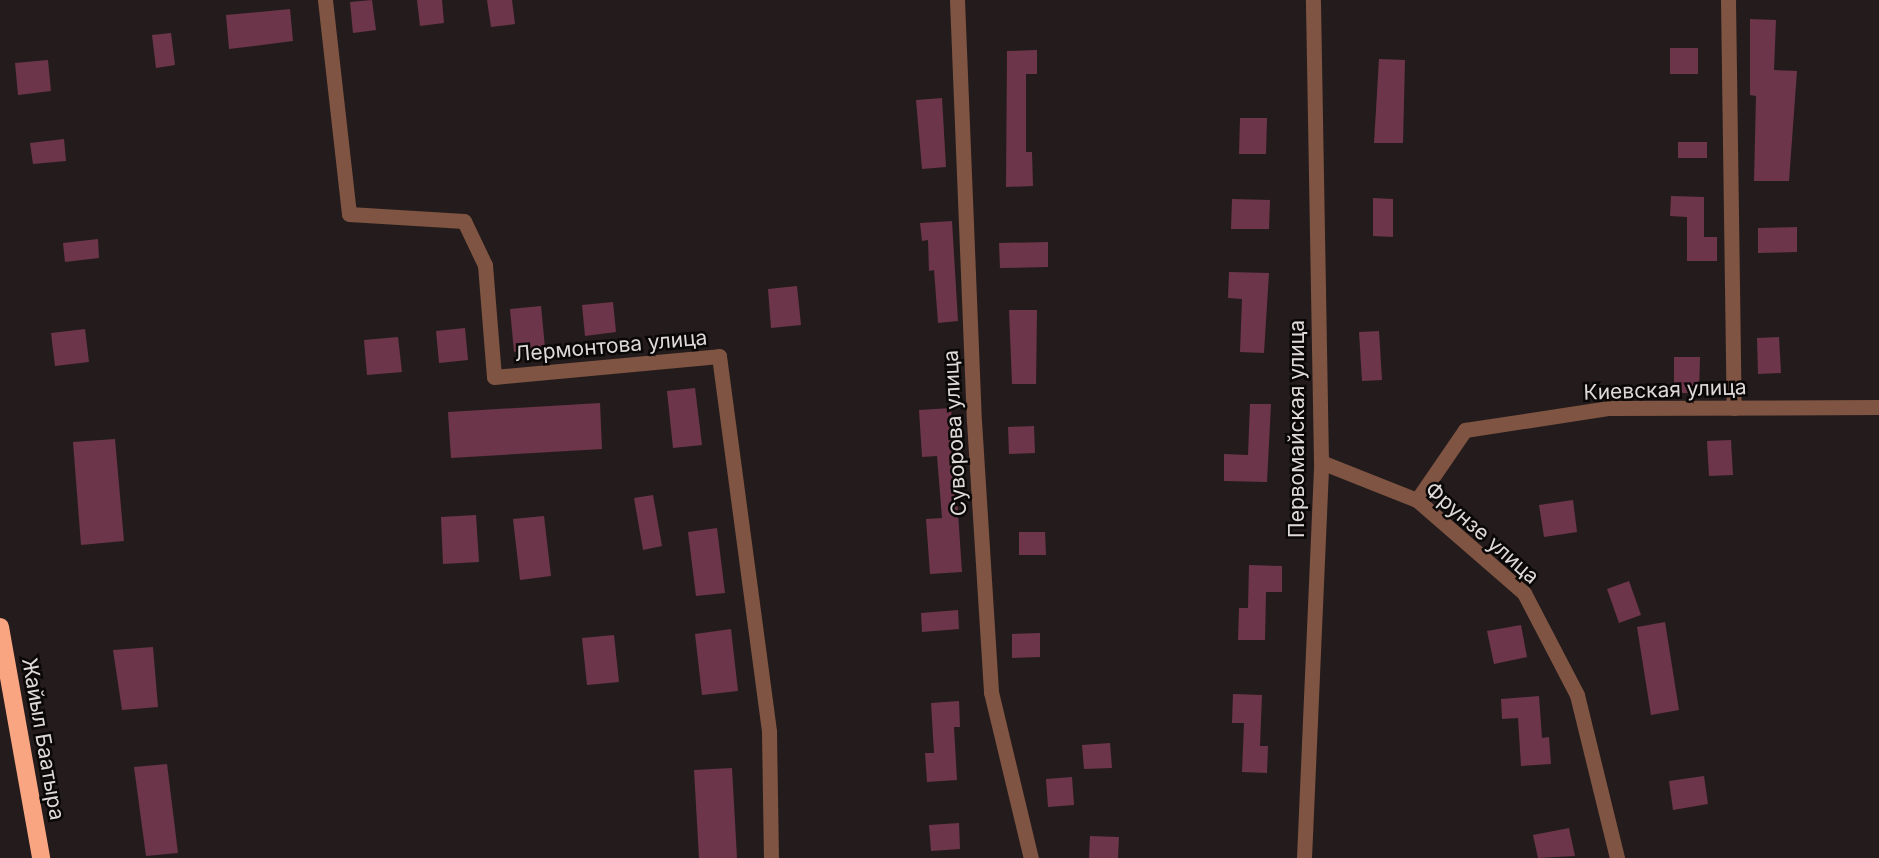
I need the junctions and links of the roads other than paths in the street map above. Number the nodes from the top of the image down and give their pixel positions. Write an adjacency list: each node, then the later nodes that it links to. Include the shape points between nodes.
1 (325, 0): 11 (street, Лермонтова улица, via 349,214 464,221 485,265 495,377 719,356 769,732)
2 (957, 0): 12 (street, Суворова улица, via 974,421 991,692)
3 (1314, 0): 7 (street, Первомайская улица)
4 (1728, 0): 6 (street)
5 (1879, 406): 6 (street, Киевская улица)
6 (1734, 408): 8 (street, Киевская улица, via 1609,408 1465,430)
7 (1321, 462): 8 (street, Фрунзе улица); 13 (street, Первомайская улица)
8 (1417, 500): 14 (street, Фрунзе улица, via 1524,593 1577,695)
9 (0, 627): 10 (highway, Жайыл Баатыра)
10 (41, 858)
11 (771, 858)
12 (1031, 858)
13 (1304, 858)
14 (1617, 858)

